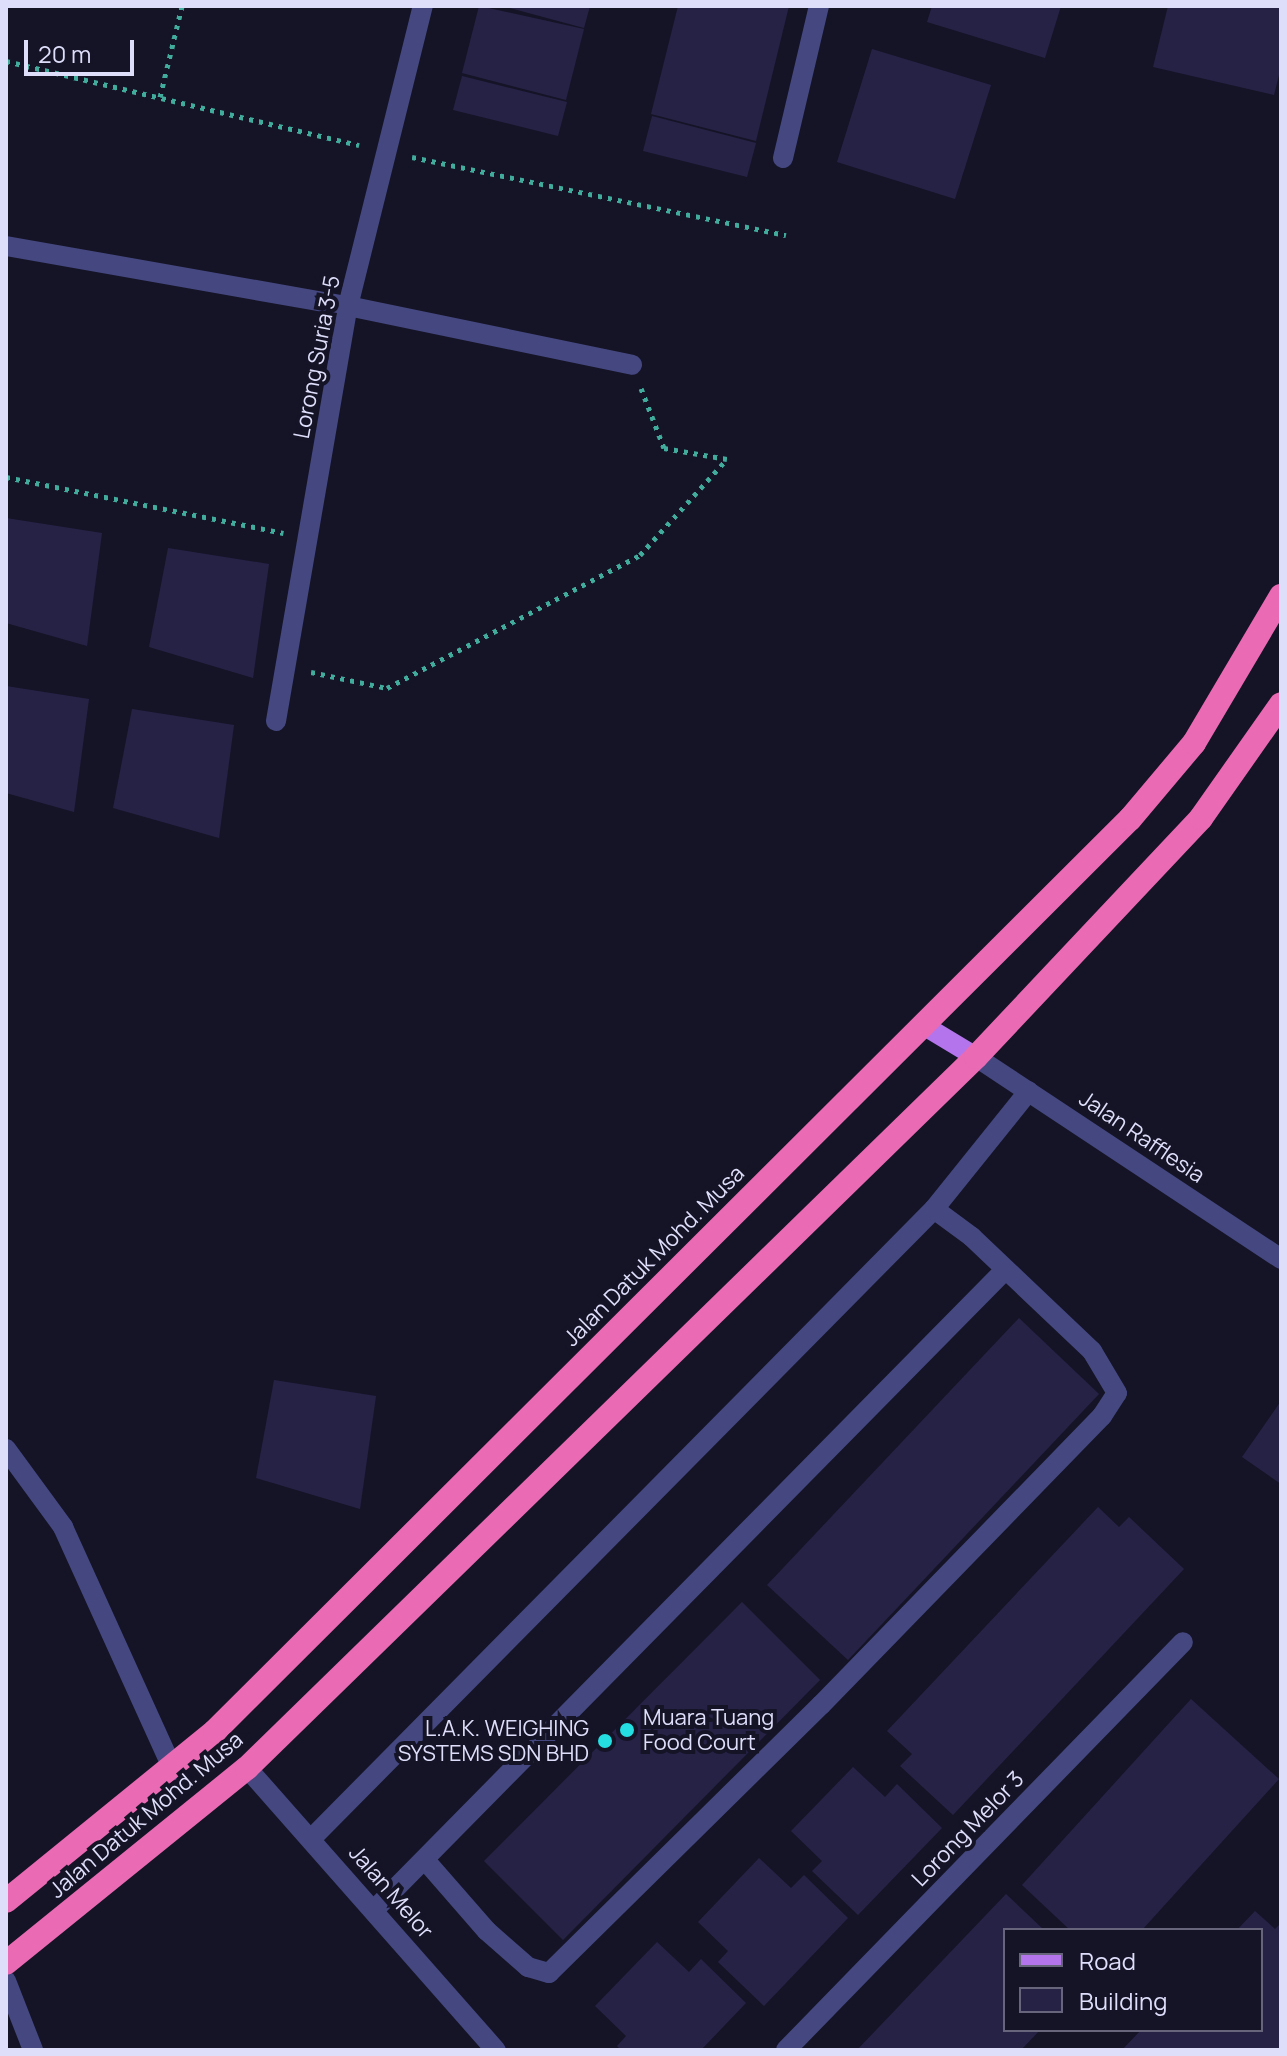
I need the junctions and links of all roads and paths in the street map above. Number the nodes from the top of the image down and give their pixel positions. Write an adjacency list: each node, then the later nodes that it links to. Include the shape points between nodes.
1 (182, 6): 4 (path)
2 (423, 6): 7 (street, Lorong Suria 3-5)
3 (819, 6): 5 (street)
4 (160, 97)
5 (783, 158)
6 (6, 246): 7 (street)
7 (348, 306): 8 (street); 10 (street, Lorong Suria 3-5)
8 (632, 365): 12 (path, via 664,448 727,459 640,555 387,688)
9 (6, 477): 10 (path)
10 (308, 538): 12 (street, Lorong Suria 3-5)
11 (1281, 596): 15 (highway, Jalan Datuk Mohd. Musa, via 1194,743 1130,819)
12 (286, 667): 14 (street, Lorong Suria 3-5)
13 (1281, 704): 16 (highway, Jalan Datuk Mohd. Musa, via 1201,818)
14 (276, 721)
15 (923, 1025): 16 (main road); 24 (highway, Jalan Datuk Mohd. Musa)
16 (976, 1057): 17 (street, Jalan Rafflesia); 23 (highway, Jalan Datuk Mohd. Musa)
17 (1029, 1091): 18 (street); 19 (street, Jalan Rafflesia)
18 (934, 1209): 20 (street, via 972,1237); 25 (street)
19 (1281, 1259)
20 (1004, 1271): 26 (street); 26 (street, via 1092,1351 1117,1393 1102,1416 810,1717 549,1973 528,1967 487,1931)
21 (6, 1449): 24 (street, via 63,1527)
22 (1183, 1642): 33 (street, Lorong Melor 3)
23 (247, 1768): 25 (street, Jalan Melor); 29 (highway, Jalan Datuk Mohd. Musa)
24 (173, 1770): 27 (highway, Jalan Datuk Mohd. Musa)
25 (313, 1837): 28 (street, Jalan Melor)
26 (425, 1860): 28 (street)
27 (6, 1901)
28 (375, 1909): 32 (street, Jalan Melor)
29 (6, 1963)
30 (6, 1981): 31 (street)
31 (33, 2050)
32 (496, 2050)
33 (786, 2050)

